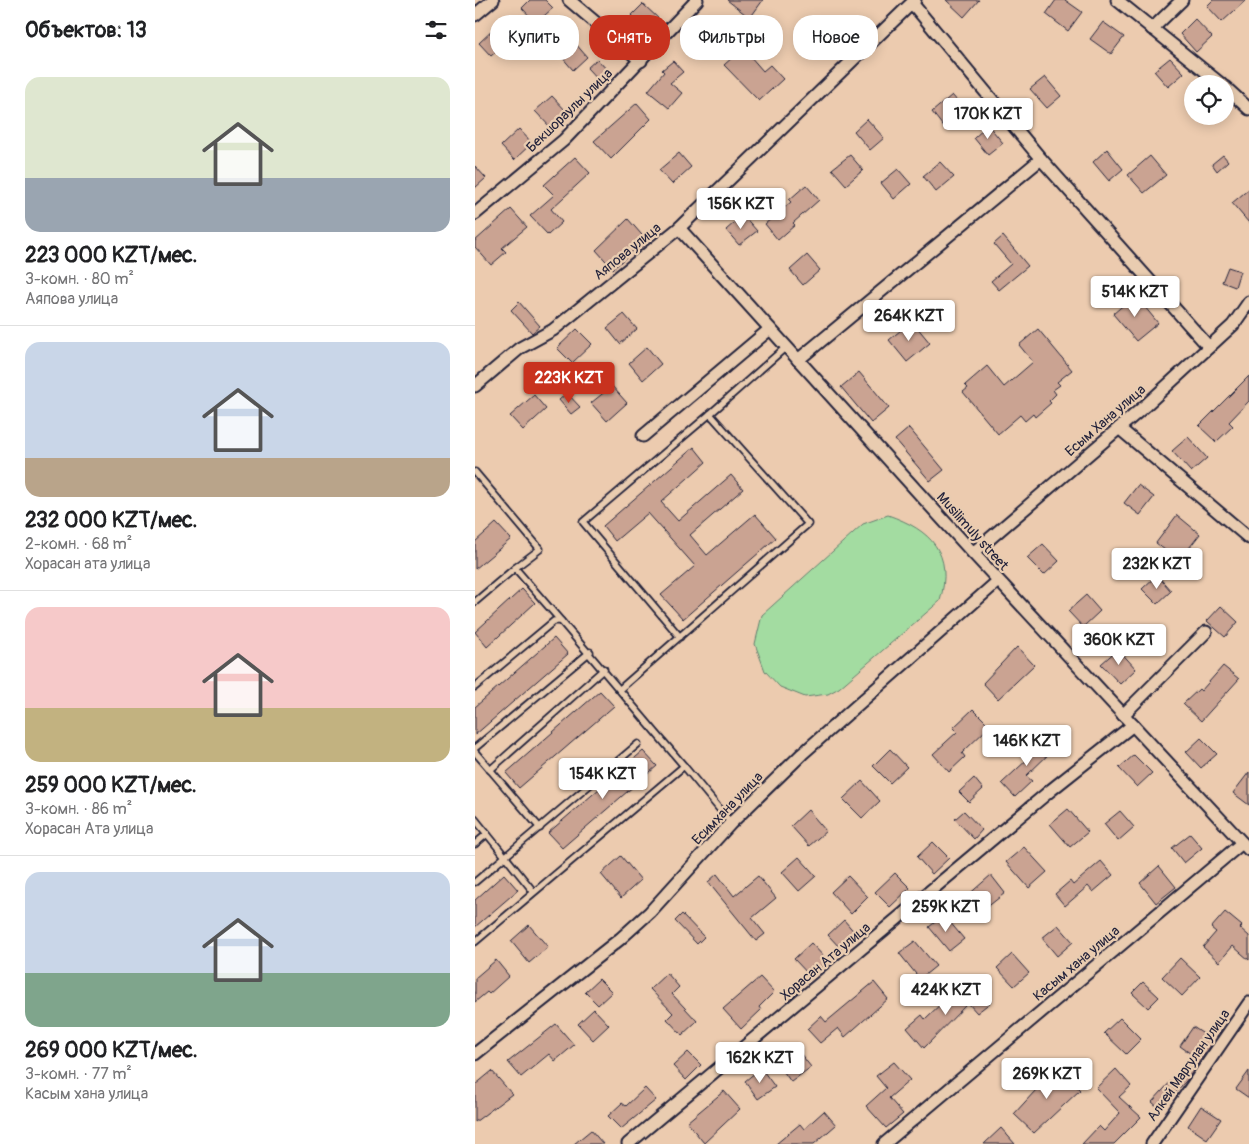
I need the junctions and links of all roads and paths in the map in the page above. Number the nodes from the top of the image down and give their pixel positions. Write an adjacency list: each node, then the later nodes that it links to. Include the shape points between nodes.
1 (493, 0): 7 (street)
2 (569, 0): 9 (street)
3 (697, 0): 9 (street, Бекшораулы улица)
4 (1117, 0): 8 (street)
5 (1182, 0): 8 (street)
6 (913, 2): 13 (street); 15 (street, Аяпова улица)
7 (475, 16)
8 (1152, 29): 10 (street)
9 (641, 61): 14 (street, Бекшораулы улица, via 564,140)
10 (1210, 75)
11 (1234, 96): 12 (street)
12 (1249, 110)
13 (1041, 159): 18 (street); 20 (street)
14 (475, 214)
15 (679, 228): 17 (street, Musilimuly street); 21 (street, Аяпова улица, via 553,330 521,348)
16 (1249, 302): 18 (street, Есым Хана улица, via 1233,325)
17 (770, 329): 19 (street, Musilimuly street); 24 (street)
18 (1209, 346): 23 (street, Есым Хана улица)
19 (786, 347): 20 (street, Musilimuly street); 22 (lane)
20 (798, 360): 27 (street, Musilimuly street)
21 (475, 386)
22 (710, 414): 33 (lane, via 583,522); 33 (lane, via 808,524)
23 (1119, 428): 26 (street); 27 (street, Есым Хана улица)
24 (643, 436)
25 (475, 472): 28 (lane, via 540,549)
26 (1249, 538)
27 (973, 553): 29 (street, Musilimuly street)
28 (515, 568): 30 (lane); 31 (lane)
29 (999, 581): 38 (street, Musilimuly street); 46 (street, Есимхана улица, via 801,754)
30 (475, 602)
31 (561, 621): 34 (lane); 36 (lane, via 554,621)
32 (1207, 632): 38 (street)
33 (679, 637): 37 (lane)
34 (590, 652): 35 (lane); 41 (lane)
35 (604, 669): 37 (lane); 44 (lane)
36 (475, 687)
37 (620, 689): 43 (lane)
38 (1123, 714): 39 (street, Musilimuly street)
39 (1133, 725): 50 (street, Musilimuly street); 57 (street, Хорасан Ата улица)
40 (638, 744): 47 (lane)
41 (475, 748)
42 (475, 752): 44 (lane)
43 (684, 766): 46 (lane); 53 (lane)
44 (490, 770): 47 (lane)
45 (475, 819): 48 (lane)
46 (731, 823): 56 (street, Есимхана улица, via 628,932)
47 (540, 828): 51 (lane)
48 (487, 834): 49 (lane); 51 (lane)
49 (475, 844)
50 (1246, 847): 58 (street, Касым хана улица)
51 (505, 857): 52 (lane); 53 (lane)
52 (475, 882)
53 (533, 891): 54 (lane)
54 (475, 942)
55 (1249, 1003): 59 (street, Алкей Маргулан улица)
56 (475, 1054)
57 (628, 1144)
58 (884, 1144)
59 (1152, 1144)

